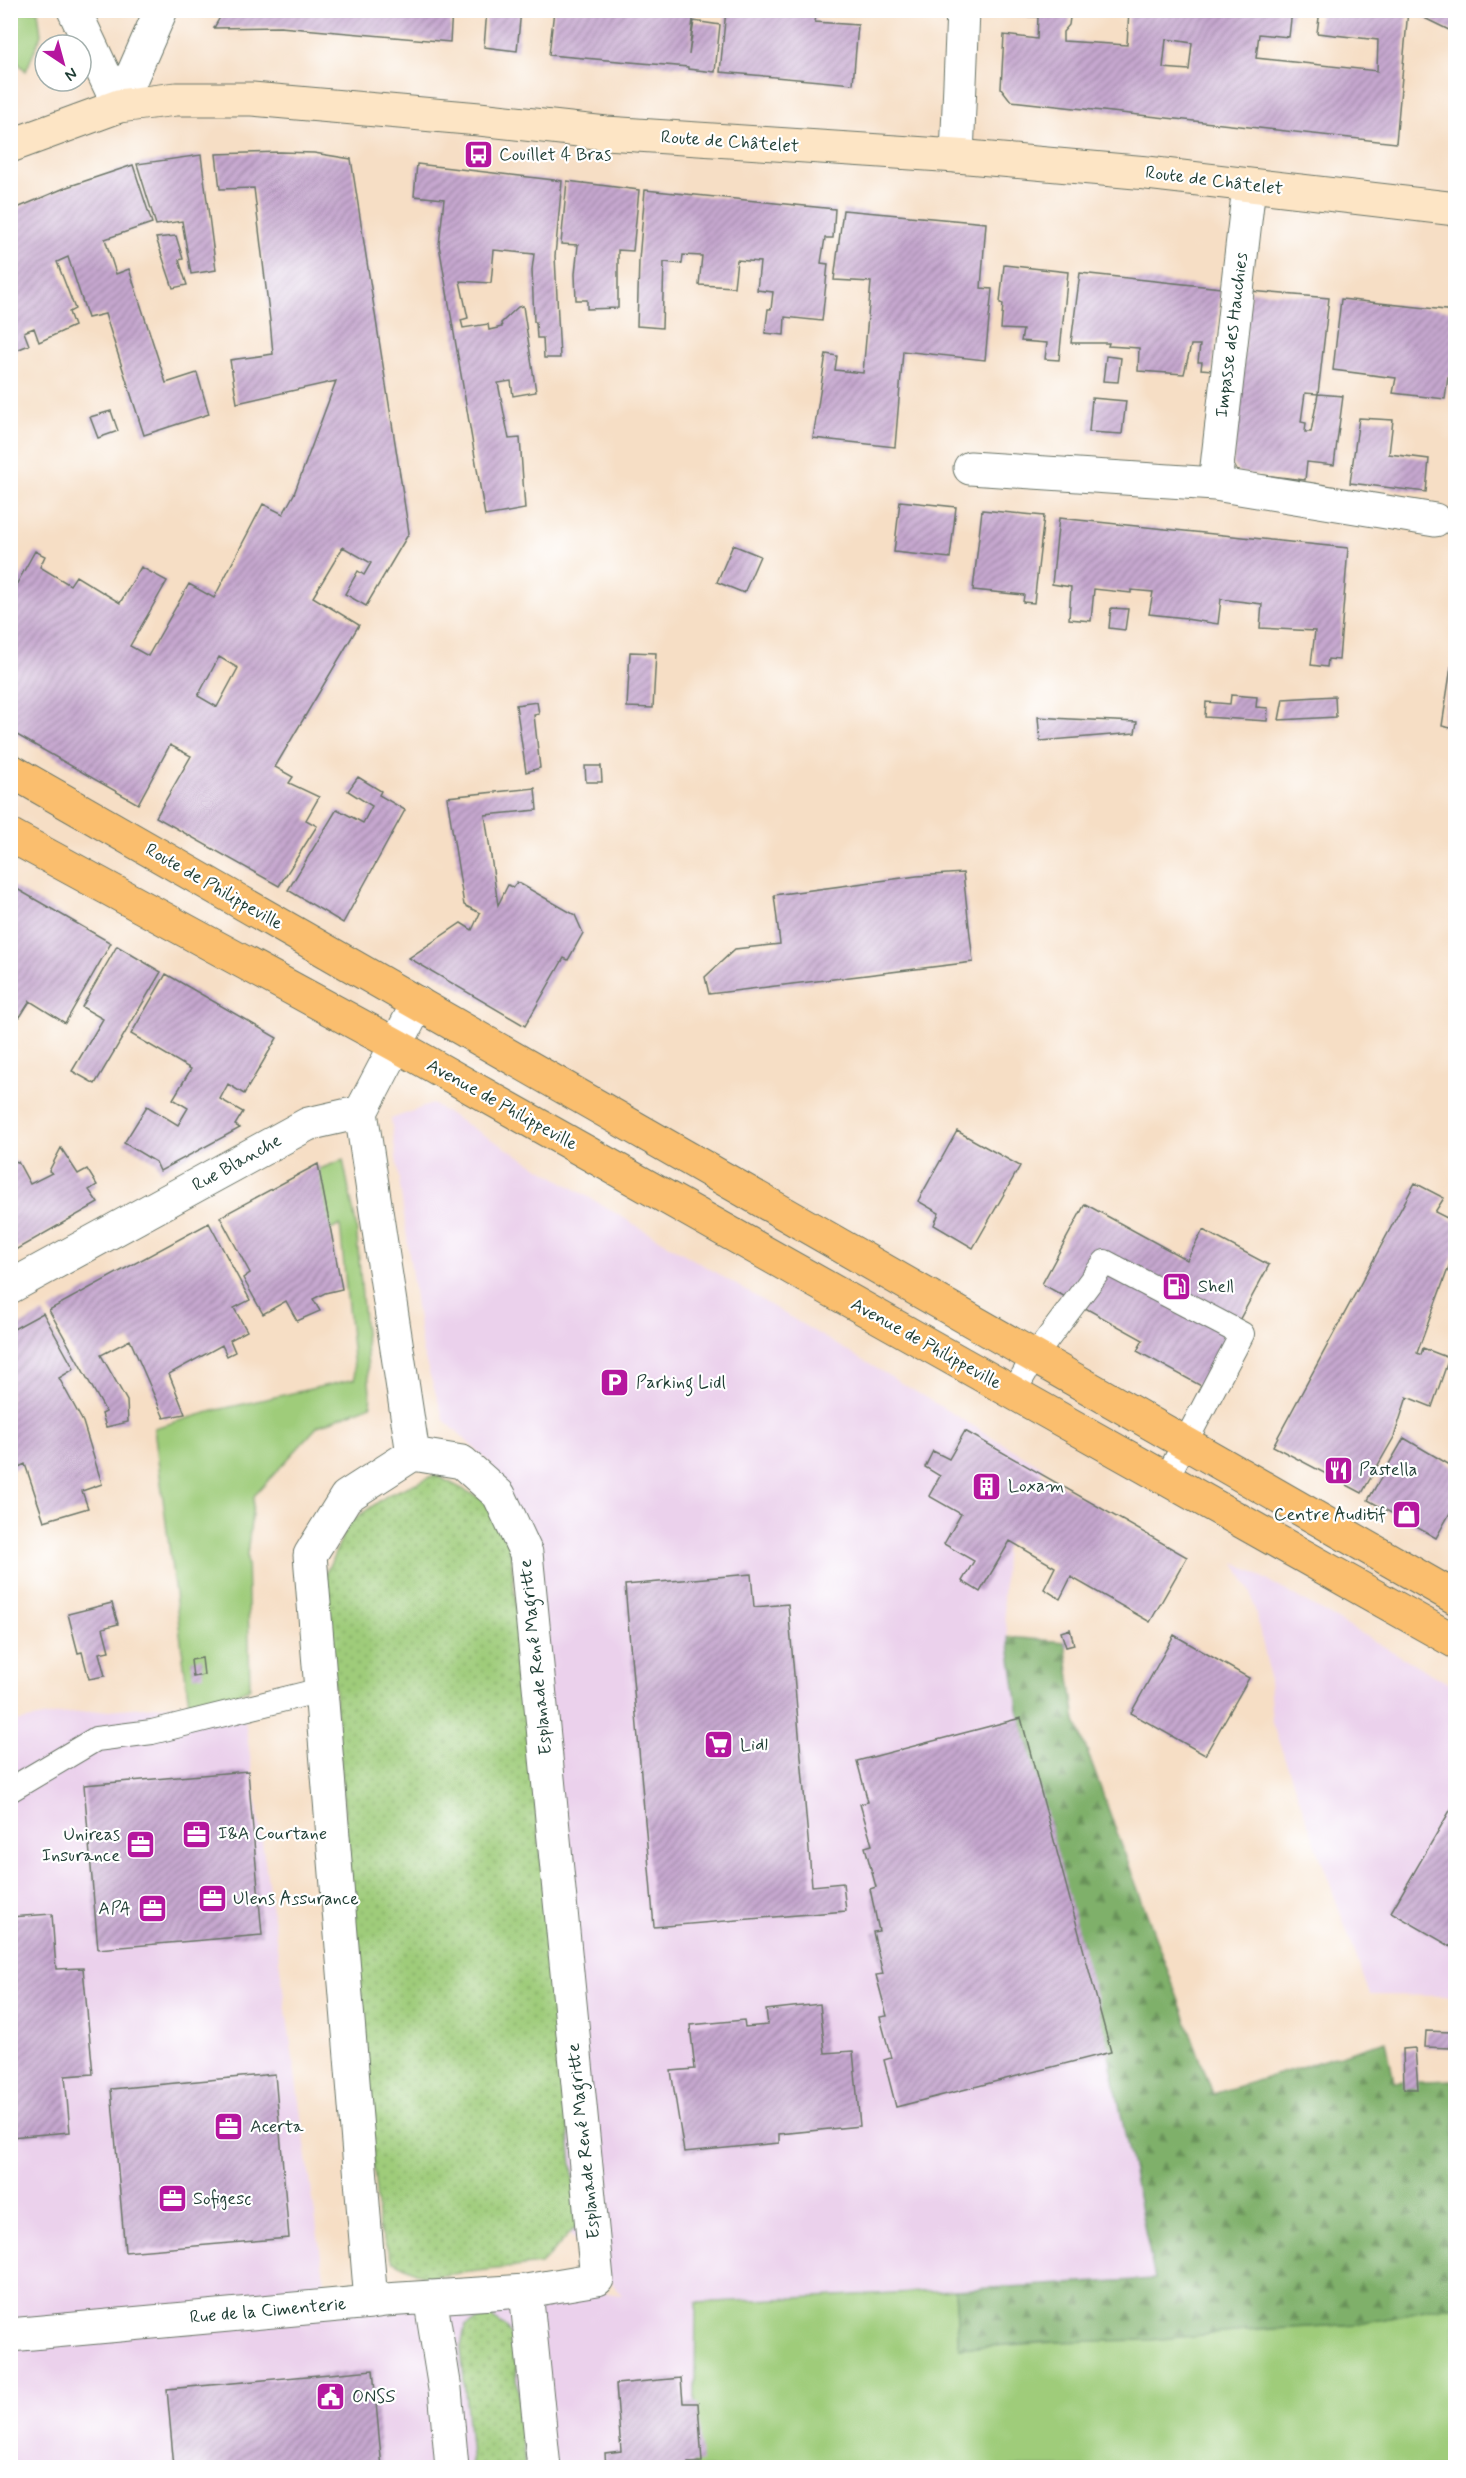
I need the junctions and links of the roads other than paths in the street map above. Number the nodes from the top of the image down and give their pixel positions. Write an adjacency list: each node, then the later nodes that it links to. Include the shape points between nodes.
1 (74, 10): 4 (street)
2 (161, 10): 4 (street)
3 (963, 10): 6 (street)
4 (119, 106): 5 (street, Route de Châtelet); 6 (street, Route de Châtelet, via 176,99 252,99 606,134)
5 (10, 146)
6 (957, 156): 7 (street, Route de Châtelet)
7 (1249, 186): 8 (street, Route de Châtelet); 10 (street, Impasse des Hauchies)
8 (1455, 209)
9 (970, 468): 10 (street)
10 (1215, 484): 11 (street)
11 (1435, 520)
12 (10, 770): 14 (main road, Route de Philippeville)
13 (10, 835): 15 (main road)
14 (418, 1003): 15 (street); 18 (main road)
15 (396, 1046): 16 (street); 19 (main road, Avenue de Philippeville)
16 (361, 1113): 17 (street, Rue Blanche, via 308,1124); 21 (street)
17 (10, 1287)
18 (1035, 1357): 19 (lane); 20 (main road); 20 (lane, via 1105,1262 1242,1334)
19 (1013, 1393): 22 (main road, Avenue de Philippeville)
20 (1186, 1443): 22 (lane); 23 (main road)
21 (413, 1454): 25 (street, via 346,1497 310,1555); 27 (street, Esplanade René Magritte, via 462,1462 499,1496 526,1553 597,2279)
22 (1166, 1479): 24 (main road, Avenue de Philippeville)
23 (1455, 1598)
24 (1455, 1642)
25 (321, 1690): 26 (lane, via 152,1732 96,1739); 29 (street)
26 (10, 1790)
27 (526, 2291): 28 (street, Rue de la Cimenterie); 32 (street)
28 (430, 2297): 29 (street, Rue de la Cimenterie); 31 (street, via 445,2389)
29 (371, 2302): 30 (street, Rue de la Cimenterie)
30 (10, 2335)
31 (452, 2468)
32 (544, 2468)

